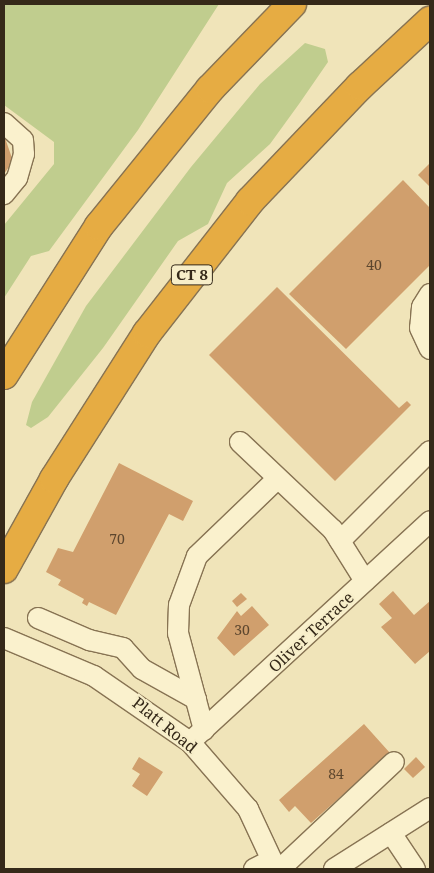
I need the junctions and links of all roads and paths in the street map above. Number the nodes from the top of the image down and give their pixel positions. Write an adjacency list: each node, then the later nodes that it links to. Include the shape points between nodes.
1 (292, 4): 7 (highway, via 210,89 99,226)
2 (430, 21): 13 (highway, CT 8, via 360,86 250,201 147,333 54,479)
3 (4, 123): 4 (street, via 23,140 24,154 16,178)
4 (4, 194)
5 (430, 294): 6 (street, via 422,307 420,328)
6 (430, 349)
7 (4, 375)
8 (240, 442): 10 (street)
9 (430, 451): 12 (street)
10 (278, 478): 12 (street); 17 (street, via 197,556 179,605 178,633)
11 (430, 521): 14 (street, Oliver Terrace)
12 (340, 541): 14 (street)
13 (4, 569)
14 (365, 581): 18 (street, Oliver Terrace)
15 (38, 618): 17 (street, via 88,640 123,648 142,669)
16 (4, 638): 18 (street, Platt Road, via 118,689)
17 (196, 699): 18 (street)
18 (197, 736): 22 (street, Platt Road, via 248,809)
19 (394, 762): 22 (street)
20 (430, 808): 21 (street)
21 (391, 833): 24 (street); 25 (street)
22 (276, 866): 23 (street)
23 (254, 869)
24 (334, 869)
25 (415, 869)

